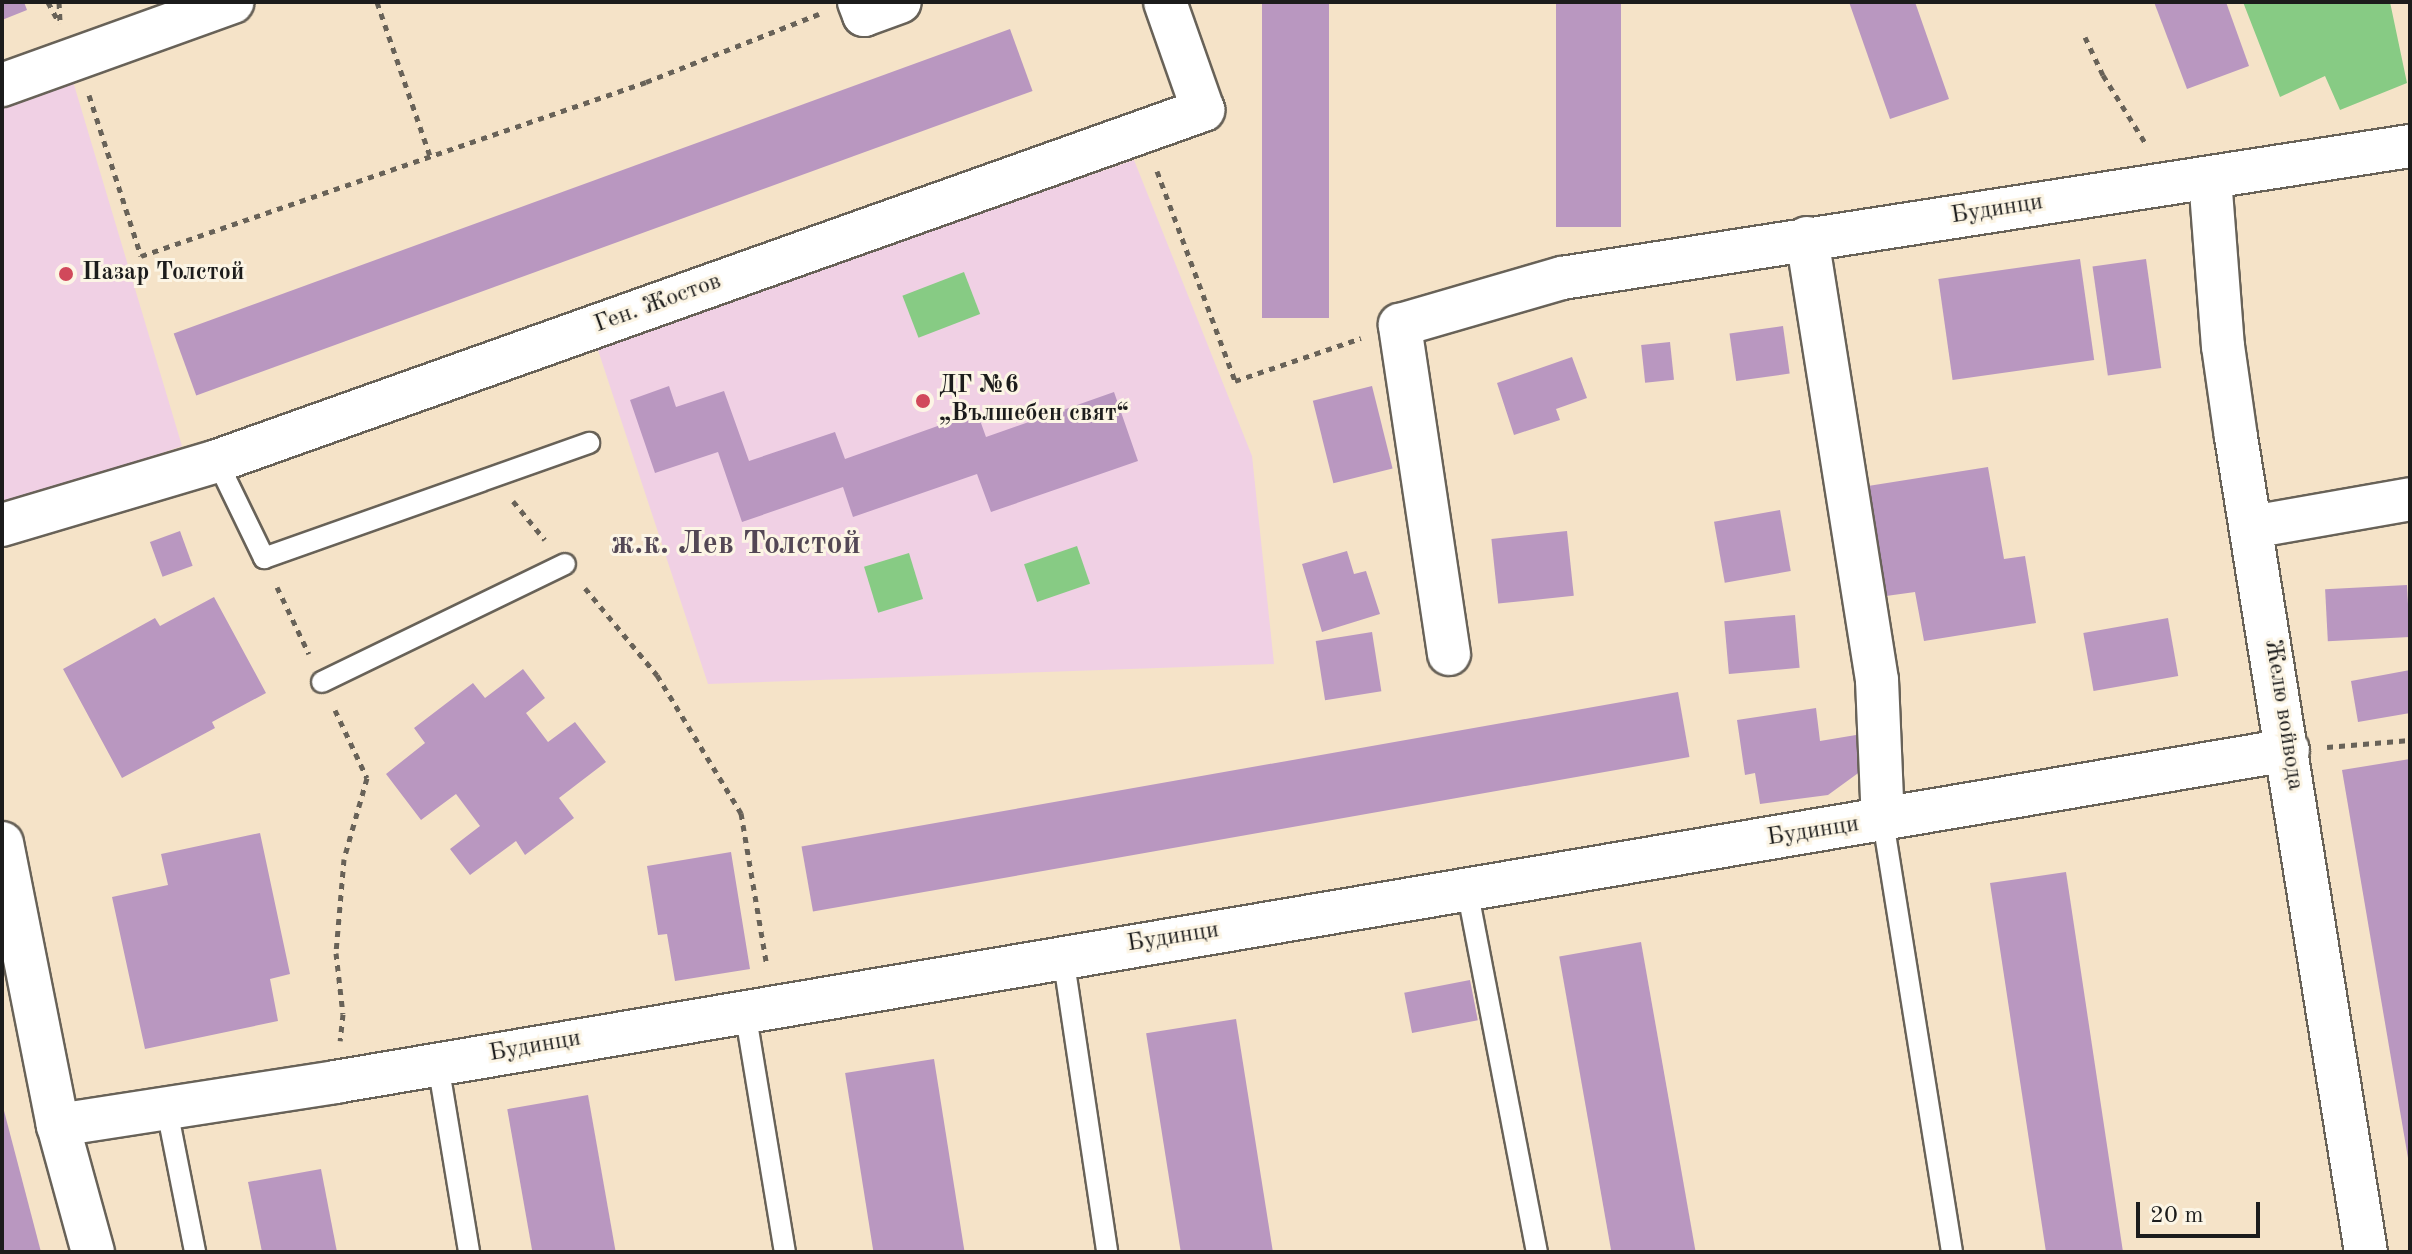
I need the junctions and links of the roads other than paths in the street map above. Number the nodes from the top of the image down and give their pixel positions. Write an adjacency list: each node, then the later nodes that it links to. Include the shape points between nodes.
1 (233, 2): 5 (street)
2 (900, 2): 4 (street, via 864,15)
3 (1165, 2): 10 (street, Ген. Жостов, via 1203,110)
4 (840, 8)
5 (2, 85)
6 (2410, 146): 7 (street, Будинци)
7 (2193, 180): 8 (street, Будинци); 13 (street, Желю войвода)
8 (1807, 238): 15 (street, Будинци, via 1562,278 1400,325); 18 (street, via 1877,680)
9 (589, 443): 10 (lane, via 264,558)
10 (217, 461): 12 (street, Ген. Жостов)
11 (2410, 499): 13 (street)
12 (2, 525)
13 (2252, 527): 17 (street, Желю войвода)
14 (565, 564): 16 (lane)
15 (1449, 654)
16 (322, 682)
17 (2288, 750): 18 (street, Будинци); 33 (street, Желю войвода)
18 (1883, 821): 20 (street, Будинци); 32 (lane)
19 (2, 843): 25 (street)
20 (1467, 889): 21 (street, Будинци); 31 (lane)
21 (1063, 956): 22 (street, Будинци); 30 (lane)
22 (760, 1008): 23 (street, Будинци); 29 (lane)
23 (438, 1064): 24 (street, Будинци); 28 (lane)
24 (167, 1110): 25 (street, Будинци); 27 (lane)
25 (58, 1125): 26 (street)
26 (93, 1252)
27 (195, 1252)
28 (469, 1252)
29 (785, 1252)
30 (1107, 1252)
31 (1537, 1252)
32 (1952, 1252)
33 (2366, 1252)

